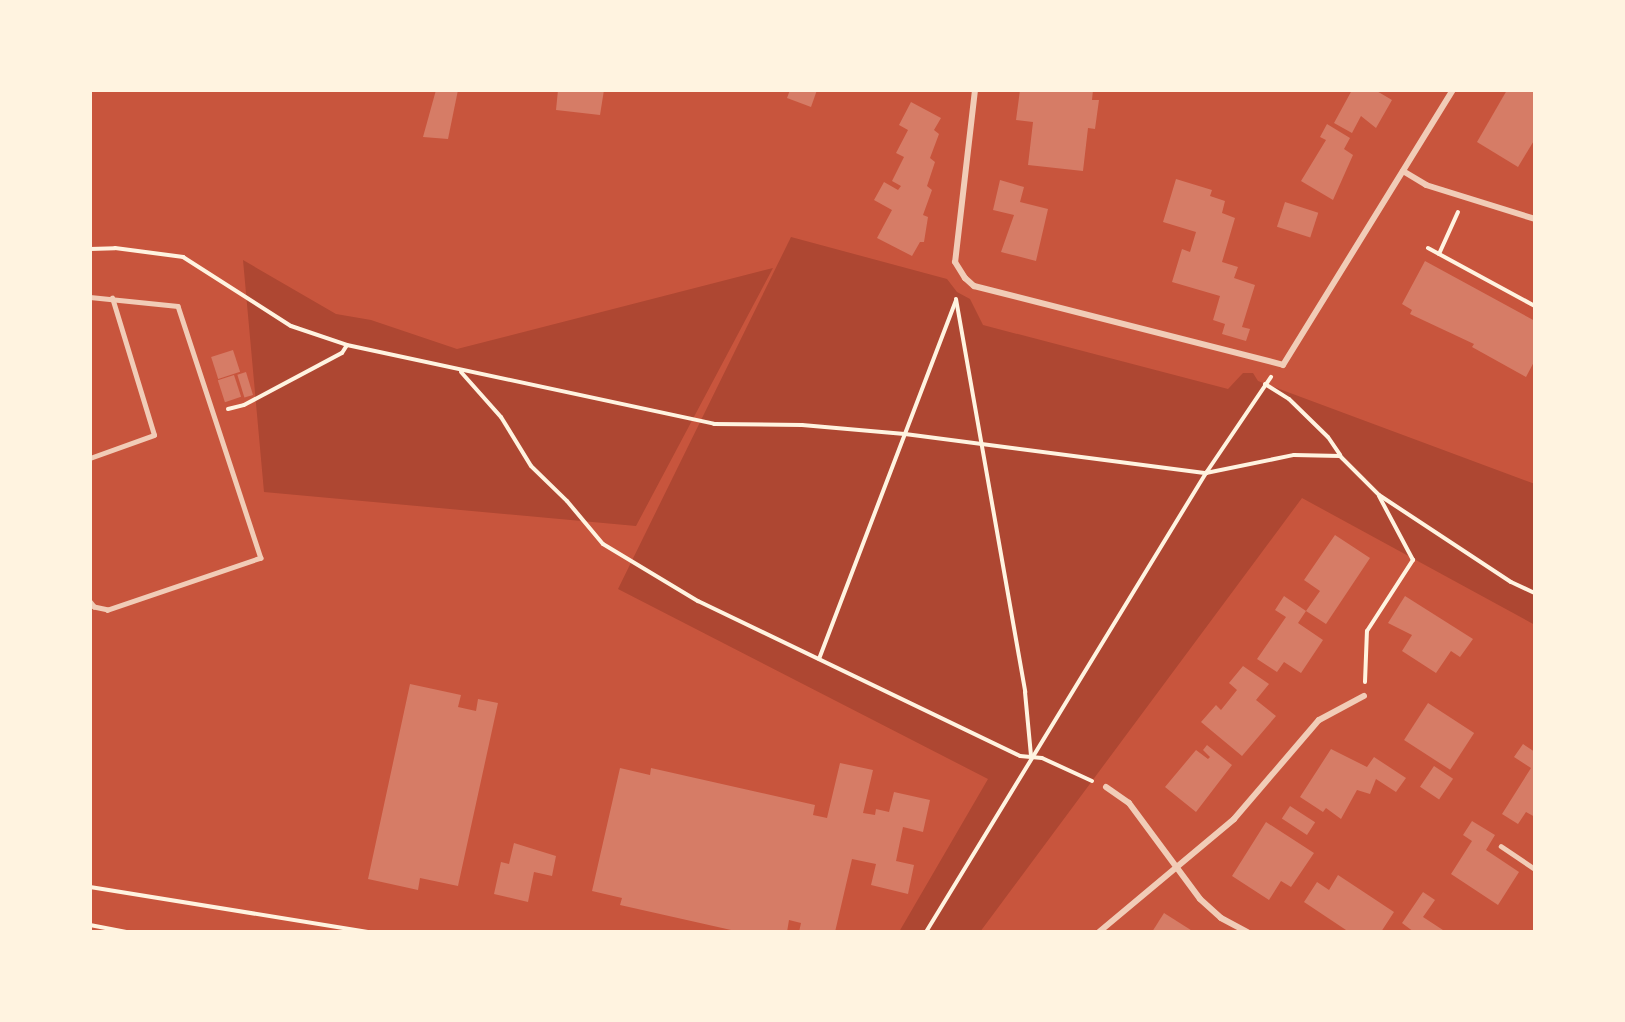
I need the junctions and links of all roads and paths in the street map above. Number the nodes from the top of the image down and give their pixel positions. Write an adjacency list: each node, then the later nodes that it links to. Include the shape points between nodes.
1 (975, 90): 9 (street, via 955,262)
2 (1454, 90): 3 (street)
3 (1403, 171): 4 (street, via 1426,185); 15 (street)
4 (1464, 197): 5 (street); 8 (path)
5 (1535, 219)
6 (1428, 248): 8 (path)
7 (90, 249): 14 (path, via 115,248 183,257 291,326)
8 (1439, 254): 13 (path)
9 (965, 278): 12 (path); 15 (street, via 975,286)
10 (90, 297): 11 (lane)
11 (112, 298): 18 (lane, via 178,306); 22 (lane, via 154,435)
12 (956, 299): 19 (path); 20 (path)
13 (1535, 306)
14 (347, 345): 16 (path); 18 (path, via 342,353 244,405)
15 (1283, 365): 17 (path)
16 (460, 372): 19 (path, via 714,424 802,424); 27 (path, via 501,417 531,466 603,544 698,601)
17 (1265, 384): 21 (path, via 1289,399 1328,437); 23 (path)
18 (213, 412): 26 (lane, via 261,558 108,610)
19 (905, 434): 20 (path); 27 (path)
20 (983, 445): 23 (path); 29 (path, via 1025,692)
21 (1340, 456): 23 (path, via 1294,455); 24 (path)
22 (90, 458)
23 (1206, 473): 29 (path)
24 (1378, 495): 25 (path, via 1511,582); 28 (path, via 1413,560 1367,631)
25 (1535, 593)
26 (90, 602)
27 (819, 659): 29 (path, via 1020,756)
28 (1364, 696): 32 (street, via 1319,720 1234,819)
29 (1031, 757): 30 (path, via 1042,758); 39 (path)
30 (1106, 787): 32 (street, via 1130,803)
31 (1501, 846): 33 (lane)
32 (1176, 868): 40 (street); 41 (street, via 1221,918)
33 (1535, 869)
34 (90, 887): 38 (path)
35 (90, 925): 36 (path)
36 (105, 930): 37 (path)
37 (126, 932)
38 (369, 932)
39 (926, 932)
40 (1099, 932)
41 (1247, 932)

